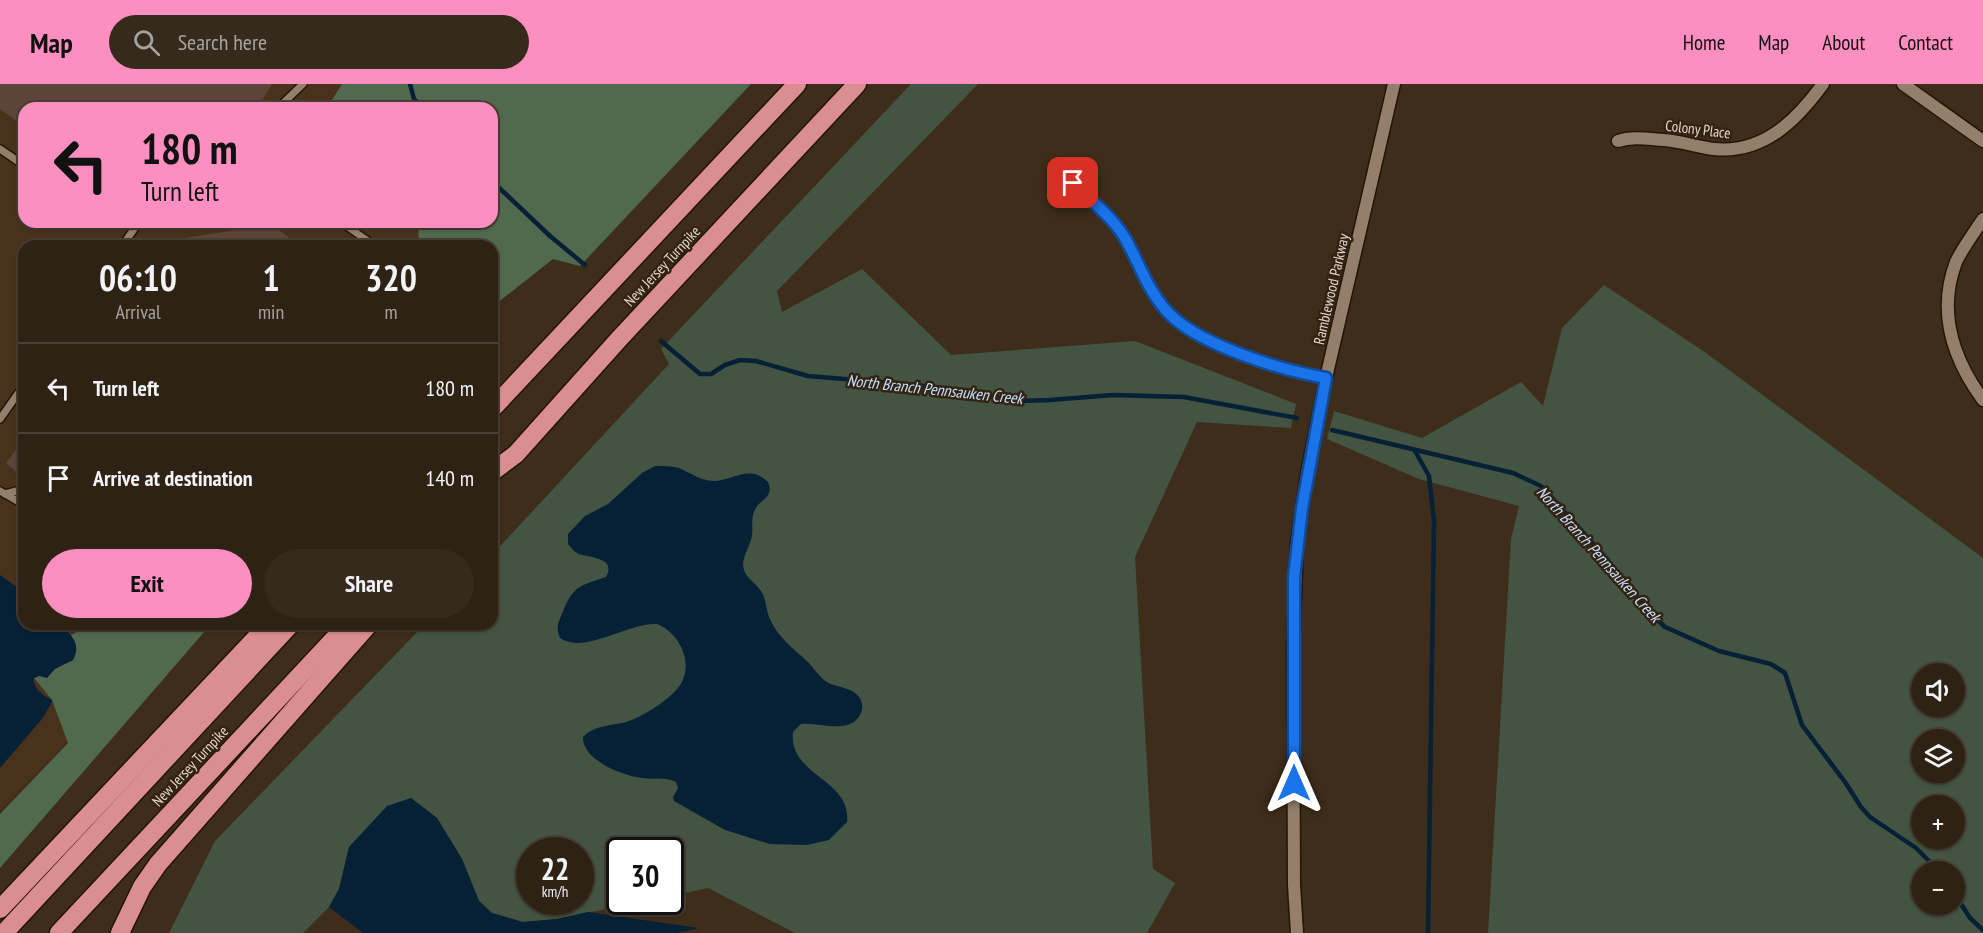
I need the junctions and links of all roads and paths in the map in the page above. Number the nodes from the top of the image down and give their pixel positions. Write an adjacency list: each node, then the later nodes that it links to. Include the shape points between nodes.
1 (303, 84): 7 (lane)
2 (797, 84): 19 (highway, New Jersey Turnpike)
3 (857, 84): 21 (highway, New Jersey Turnpike)
4 (1394, 84): 16 (street, Ramblewood Parkway)
5 (1823, 84): 8 (street, Colony Place, via 1789,124 1755,144 1715,149 1678,141 1629,137)
6 (1904, 84): 9 (street)
7 (284, 102)
8 (1618, 141)
9 (1983, 141)
10 (0, 149): 11 (lane)
11 (18, 161)
12 (1073, 183): 16 (lane, via 1116,225 1152,292 1179,323 1240,354)
13 (1983, 219): 18 (street, via 1957,260 1947,313 1960,363)
14 (349, 228): 15 (lane)
15 (366, 240)
16 (1326, 378): 35 (street, Ramblewood Parkway, via 1302,508 1294,577)
17 (18, 394): 20 (lane)
18 (1983, 400)
19 (498, 403)
20 (0, 419)
21 (516, 454): 22 (highway, New Jersey Turnpike); 23 (highway)
22 (498, 468)
23 (498, 479)
24 (18, 490): 25 (lane)
25 (2, 492): 26 (lane)
26 (18, 501)
27 (262, 630): 31 (highway)
28 (285, 630): 32 (highway, New Jersey Turnpike)
29 (342, 630): 33 (highway, New Jersey Turnpike)
30 (364, 630): 34 (highway, via 158,864)
31 (0, 909)
32 (4, 933)
33 (59, 933)
34 (120, 933)
35 (1297, 933)

